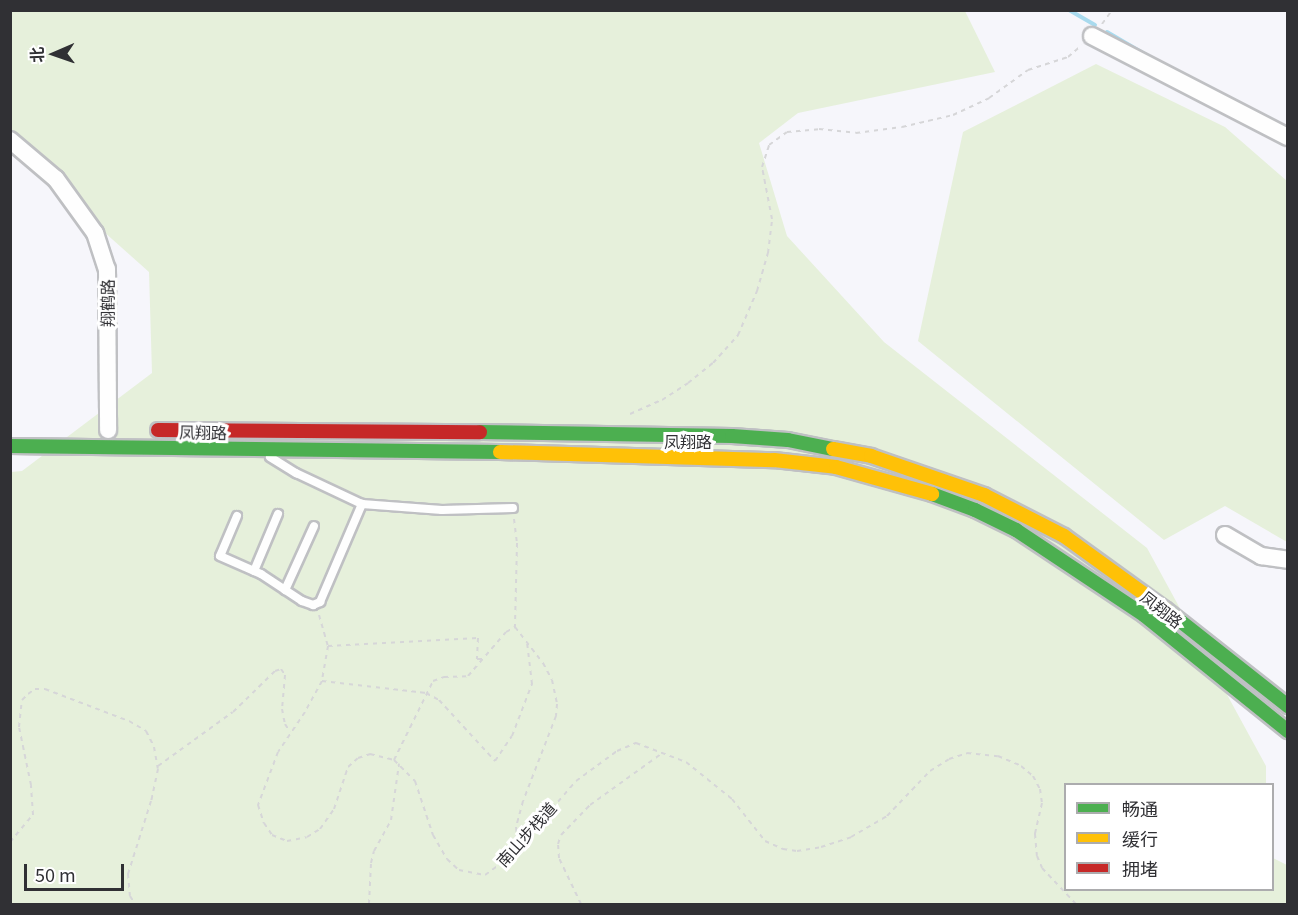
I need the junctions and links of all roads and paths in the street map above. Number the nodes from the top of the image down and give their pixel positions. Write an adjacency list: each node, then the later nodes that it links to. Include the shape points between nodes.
1 (1112, 10): 2 (path)
2 (1092, 36): 3 (street); 8 (path, via 1068,57 1028,70 989,98 954,115 856,133 819,129 787,132 769,145 762,167 772,219 768,253 758,291 738,335 688,383 623,418)
3 (1287, 137)
4 (10, 140): 5 (street, 翔鹤路, via 56,179 94,234 107,269)
5 (102, 430): 6 (main road)
6 (126, 430)
7 (144, 430): 8 (main road, 凤翔路)
8 (609, 435): 27 (main road, 凤翔路, via 788,440 871,456 984,495 1093,555)
9 (10, 446): 10 (main road, 凤翔路)
10 (259, 450): 11 (lane, via 296,473); 28 (main road, 凤翔路, via 733,458 836,467 888,480 975,510 1053,553 1144,615)
11 (362, 504): 12 (lane, via 442,510); 20 (lane)
12 (513, 508): 21 (path, via 517,543)
13 (278, 514): 18 (lane)
14 (237, 516): 18 (lane, via 220,556)
15 (315, 526): 19 (lane)
16 (1225, 535): 17 (street, via 1261,556)
17 (1287, 560)
18 (254, 571): 19 (lane)
19 (285, 590): 20 (lane, via 302,602)
20 (317, 604): 23 (path)
21 (515, 627): 22 (path); 24 (path)
22 (527, 641): 26 (path, via 532,684 512,736 495,761 439,700); 35 (path, via 552,680 557,704 556,717 523,801 516,827)
23 (328, 646): 24 (path, via 478,638 477,659); 25 (path)
24 (483, 659): 26 (path, via 468,676 434,681)
25 (322, 681): 26 (path); 29 (path)
26 (426, 693): 31 (path)
27 (1287, 706)
28 (1287, 731)
29 (290, 732): 31 (path, via 268,773 258,805 272,835 287,841 307,837 320,829 334,809 348,767 358,758 370,754); 33 (path, via 282,709 285,675 281,669 234,712)
30 (661, 754): 35 (path, 南山步栈道, via 636,743 594,766 557,799); 38 (path, 南山步栈道, via 590,805 561,835 559,858); 39 (path, 南山步栈道, via 686,762 706,777 744,811 765,841 797,851 821,848 851,837 887,816 930,771 949,759 967,753 998,756 1021,766 1036,782 1042,803 1035,834 1037,856 1042,868)
31 (394, 760): 32 (path, 南山步栈道)
32 (399, 764): 35 (path, 南山步栈道, via 415,781 439,848 459,870 485,875); 37 (path, via 392,820 374,850 371,863)
33 (158, 766): 34 (path, via 146,731 61,694 35,689 22,700 19,727 33,815); 36 (path, via 128,874 130,896)
34 (10, 842)
35 (518, 846)
36 (135, 904)
37 (369, 904)
38 (581, 904)
39 (1076, 904)

